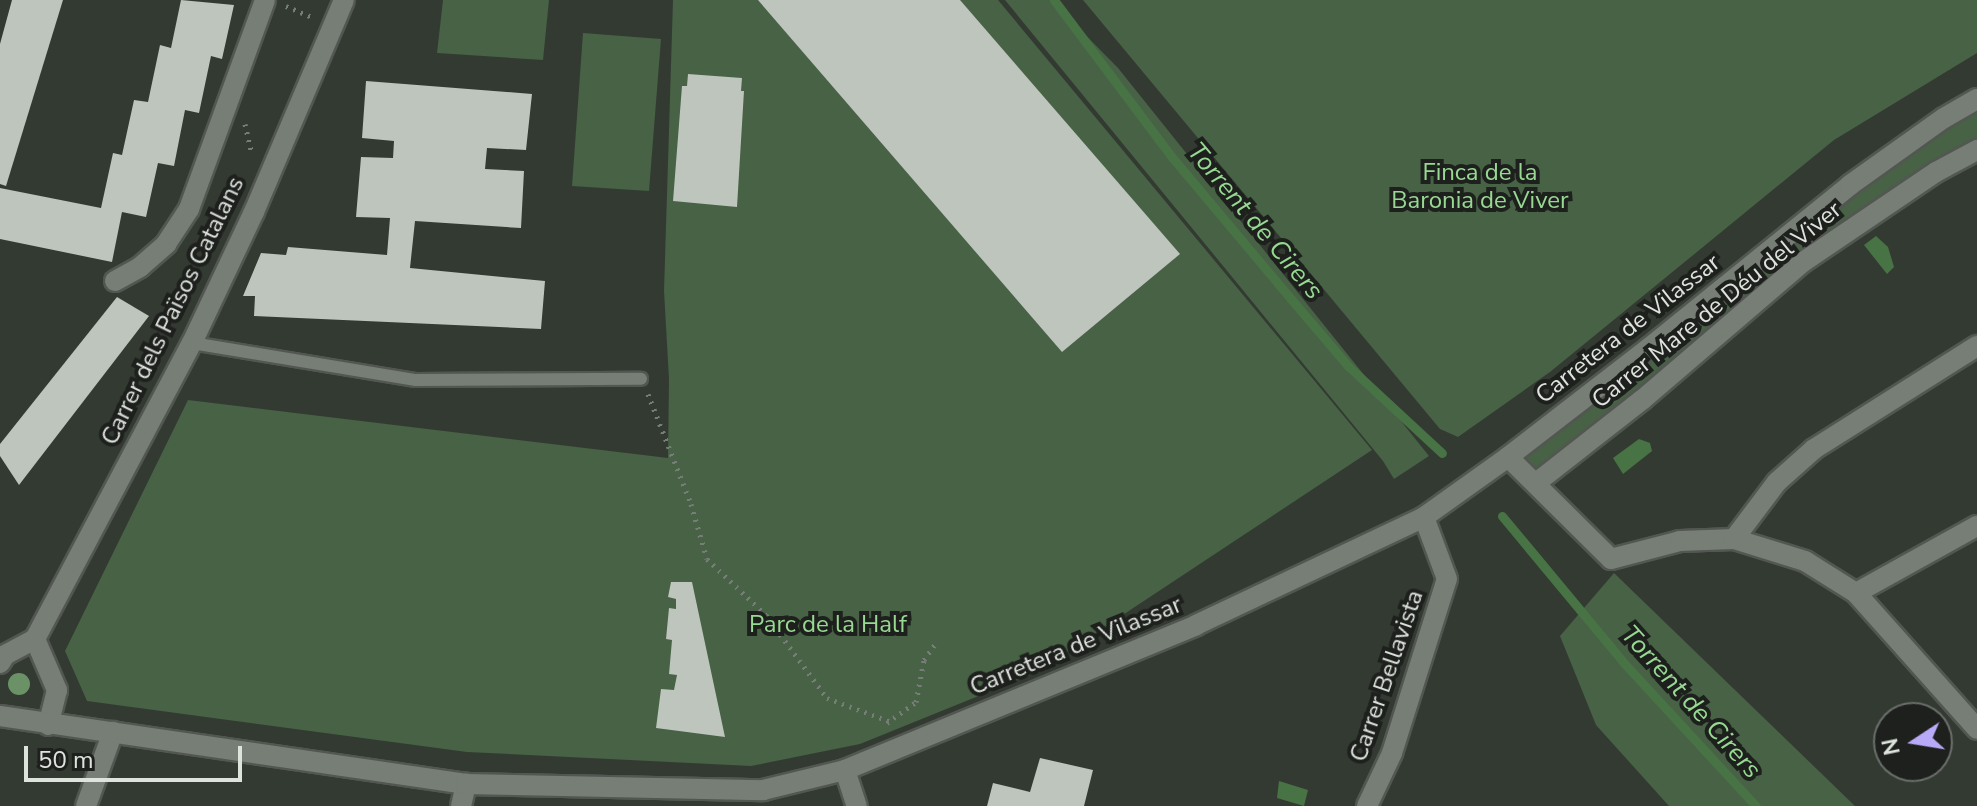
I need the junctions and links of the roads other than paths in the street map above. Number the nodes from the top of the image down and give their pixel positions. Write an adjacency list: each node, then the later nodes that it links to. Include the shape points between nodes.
1 (265, 0): 5 (street, via 189,209 166,244)
2 (344, 0): 6 (street, Carrer dels Països Catalans)
3 (1977, 99): 9 (street, Carretera de Vilassar, via 1850,185)
4 (1977, 150): 10 (street, Carrer Mare de Déu del Viver, via 1803,262)
5 (115, 281)
6 (192, 343): 8 (lane, via 416,380); 15 (street, Carrer dels Països Catalans)
7 (1977, 346): 13 (street, via 1814,449 1777,482)
8 (641, 379)
9 (1508, 457): 10 (street); 11 (street, Carretera de Vilassar)
10 (1536, 483): 13 (street, via 1611,559 1680,541)
11 (1424, 517): 21 (street, Carretera de Vilassar, via 1196,625); 26 (street, Carrer Bellavista, via 1447,579 1392,753)
12 (1977, 526): 14 (street)
13 (1734, 539): 14 (street, via 1805,561)
14 (1856, 593): 19 (street)
15 (35, 639): 16 (street, Carrer dels Països Catalans); 18 (street, via 57,690)
16 (0, 663)
17 (0, 716): 18 (street, Carretera de Vilassar)
18 (48, 725): 20 (street, Carretera de Vilassar)
19 (1977, 729)
20 (113, 732): 22 (street, Carretera de Vilassar); 23 (street)
21 (845, 770): 22 (street, Carretera de Vilassar, via 763,790); 25 (street)
22 (466, 784): 24 (street)
23 (86, 806)
24 (461, 806)
25 (857, 806)
26 (1367, 806)

